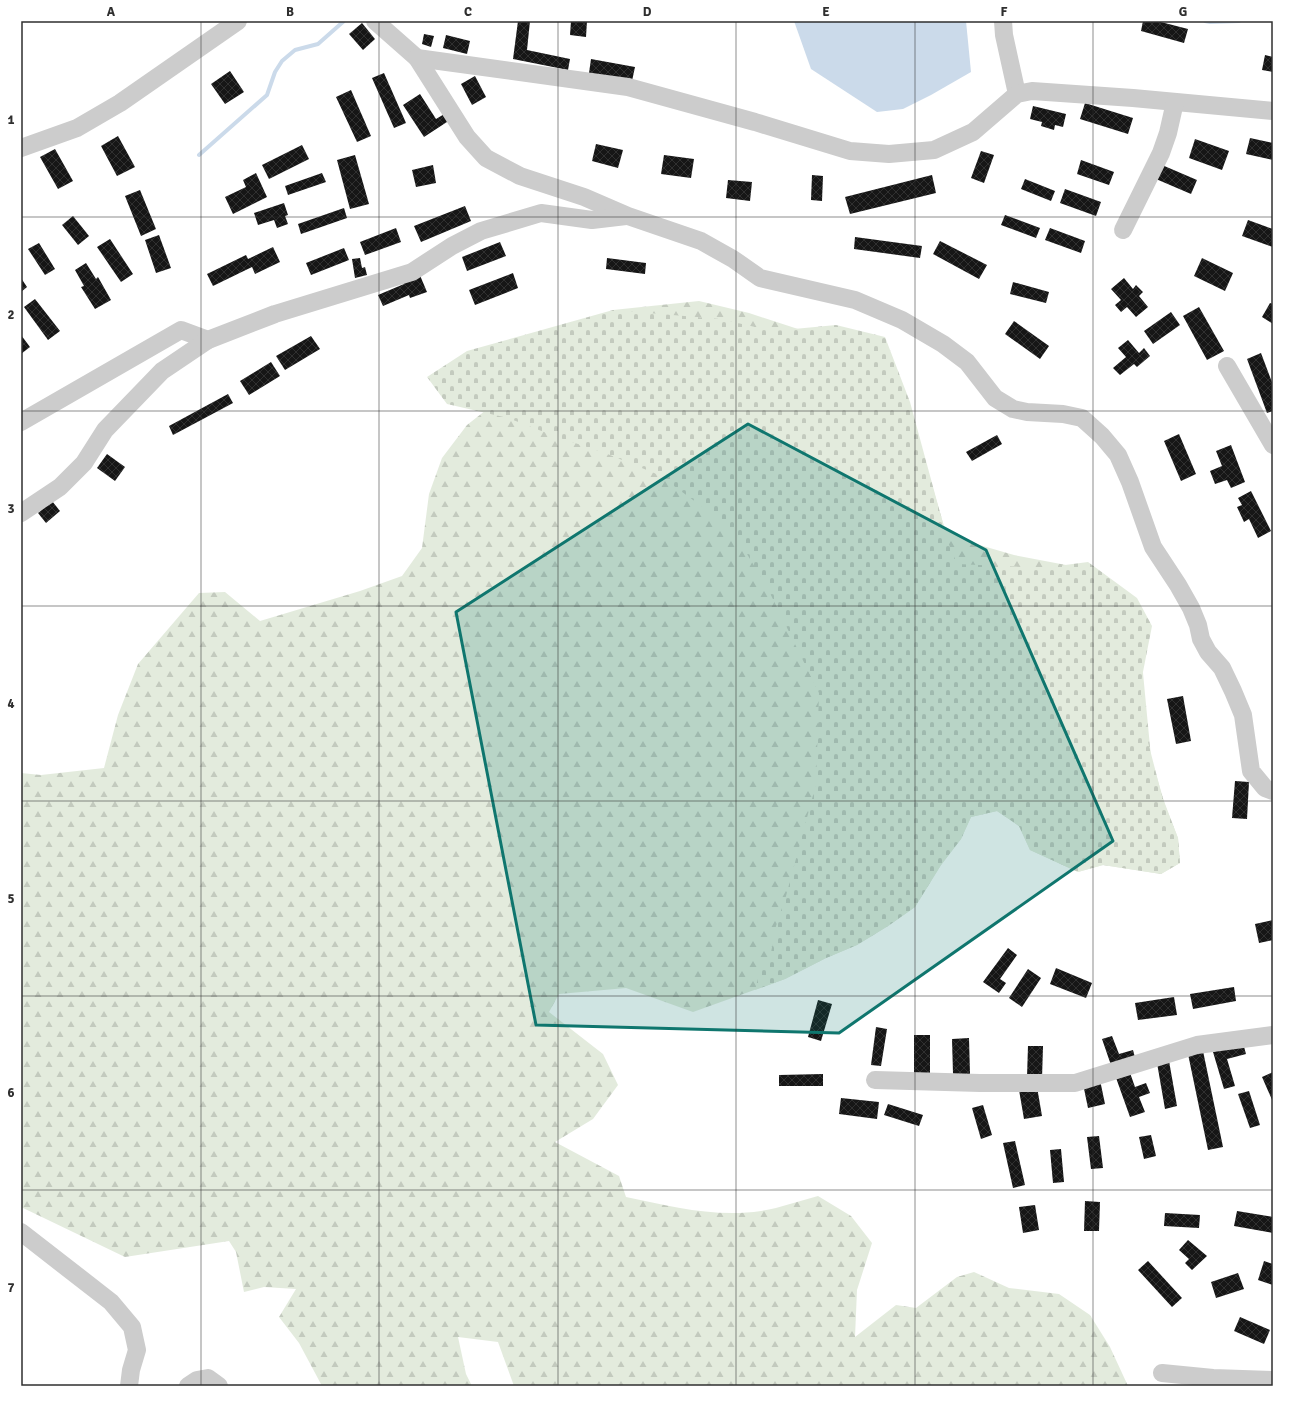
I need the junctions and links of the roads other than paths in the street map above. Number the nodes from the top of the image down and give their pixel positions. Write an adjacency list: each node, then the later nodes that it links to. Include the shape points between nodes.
1 (238, 21): 8 (street, via 120,103 77,128)
2 (375, 21): 4 (street)
3 (1003, 21): 5 (street)
4 (417, 58): 5 (street, via 628,87 850,151 890,154 934,150 973,132); 9 (street, via 468,137 486,158 520,176 584,197)
5 (1017, 94): 6 (street, via 1032,91)
6 (1175, 102): 7 (street); 10 (street, via 1161,153)
7 (1273, 111)
8 (21, 148)
9 (628, 216): 11 (street, via 592,220 541,213 481,231 412,272 275,314); 16 (street, via 701,241 760,278 855,300 902,320 967,362 995,398 1013,409 1082,418 1102,436 1118,456 1130,482 1152,547 1178,585 1191,608 1208,652 1222,668 1233,690 1243,715 1252,771 1266,788)
10 (1123, 230)
11 (208, 340): 13 (street, via 181,330); 15 (street, via 162,371 105,430 84,463 60,487)
12 (1227, 366): 14 (street)
13 (21, 422)
14 (1273, 445)
15 (21, 513)
16 (1273, 791)
17 (1273, 1035): 18 (street, via 1197,1045 1075,1083)
18 (875, 1080)
19 (21, 1232): 22 (street, via 111,1302 132,1327 137,1350)
20 (1162, 1374): 21 (street)
21 (1273, 1380)
22 (129, 1386)
23 (188, 1386): 24 (street, via 197,1380 208,1378)
24 (219, 1386)

